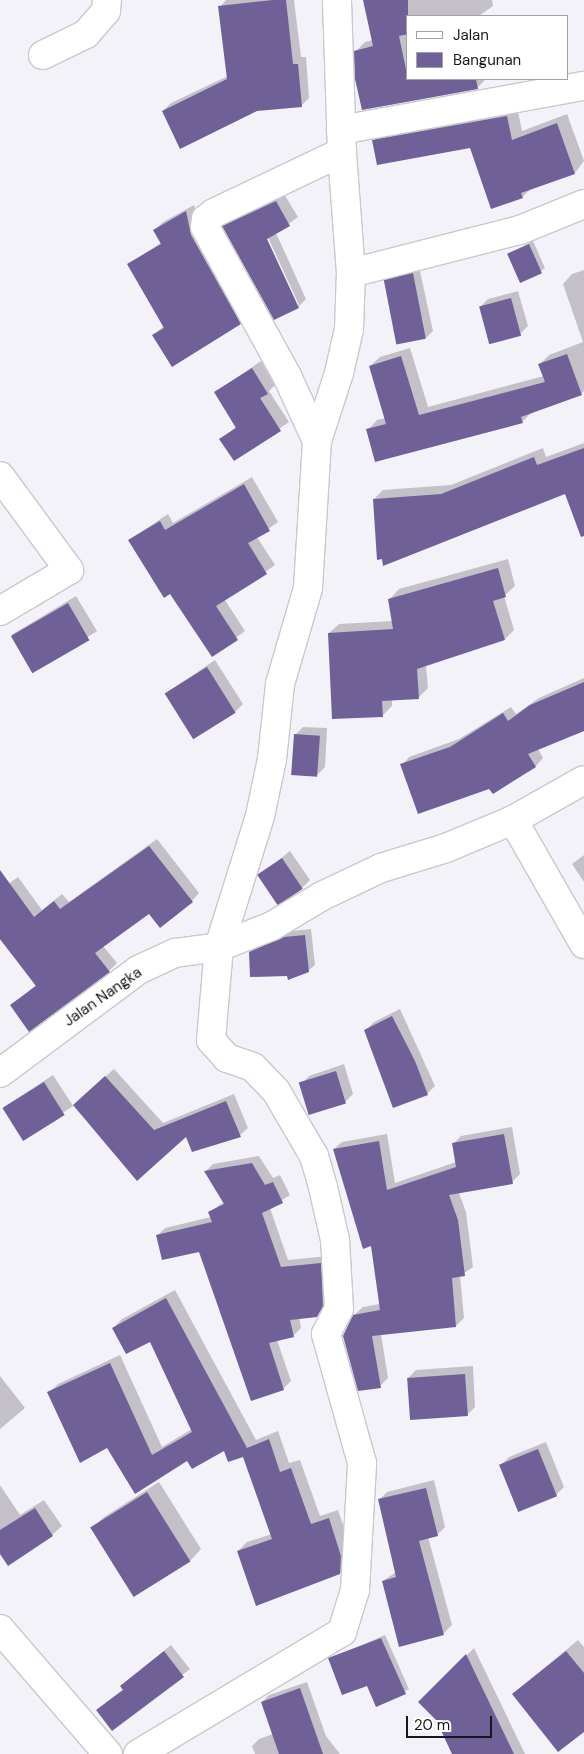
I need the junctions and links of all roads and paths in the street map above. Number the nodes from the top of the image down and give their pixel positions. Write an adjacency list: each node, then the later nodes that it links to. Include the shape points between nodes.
1 (107, 0): 3 (street, via 106,11 86,34)
2 (337, 0): 5 (street)
3 (43, 55)
4 (584, 86): 5 (street)
5 (341, 141): 7 (street); 8 (street, via 214,213 206,219 205,227 287,376)
6 (584, 204): 7 (street, via 520,230)
7 (351, 273): 8 (street, via 349,330 340,373)
8 (317, 441): 14 (street, via 308,588 280,684 272,759 260,816)
9 (0, 476): 10 (street, via 69,570)
10 (0, 611)
11 (584, 780): 12 (street, Jalan Nangka)
12 (513, 820): 13 (street); 14 (street, Jalan Nangka, via 446,848 381,868 322,896 272,926)
13 (581, 933)
14 (219, 947): 15 (street, Jalan Nangka, via 175,953 138,970); 18 (street, via 211,1040 226,1058 253,1067 276,1091 314,1156 335,1240 339,1309 326,1334 362,1463 354,1590 342,1632)
15 (0, 1073)
16 (0, 1630): 17 (street)
17 (108, 1754)
18 (138, 1754)

